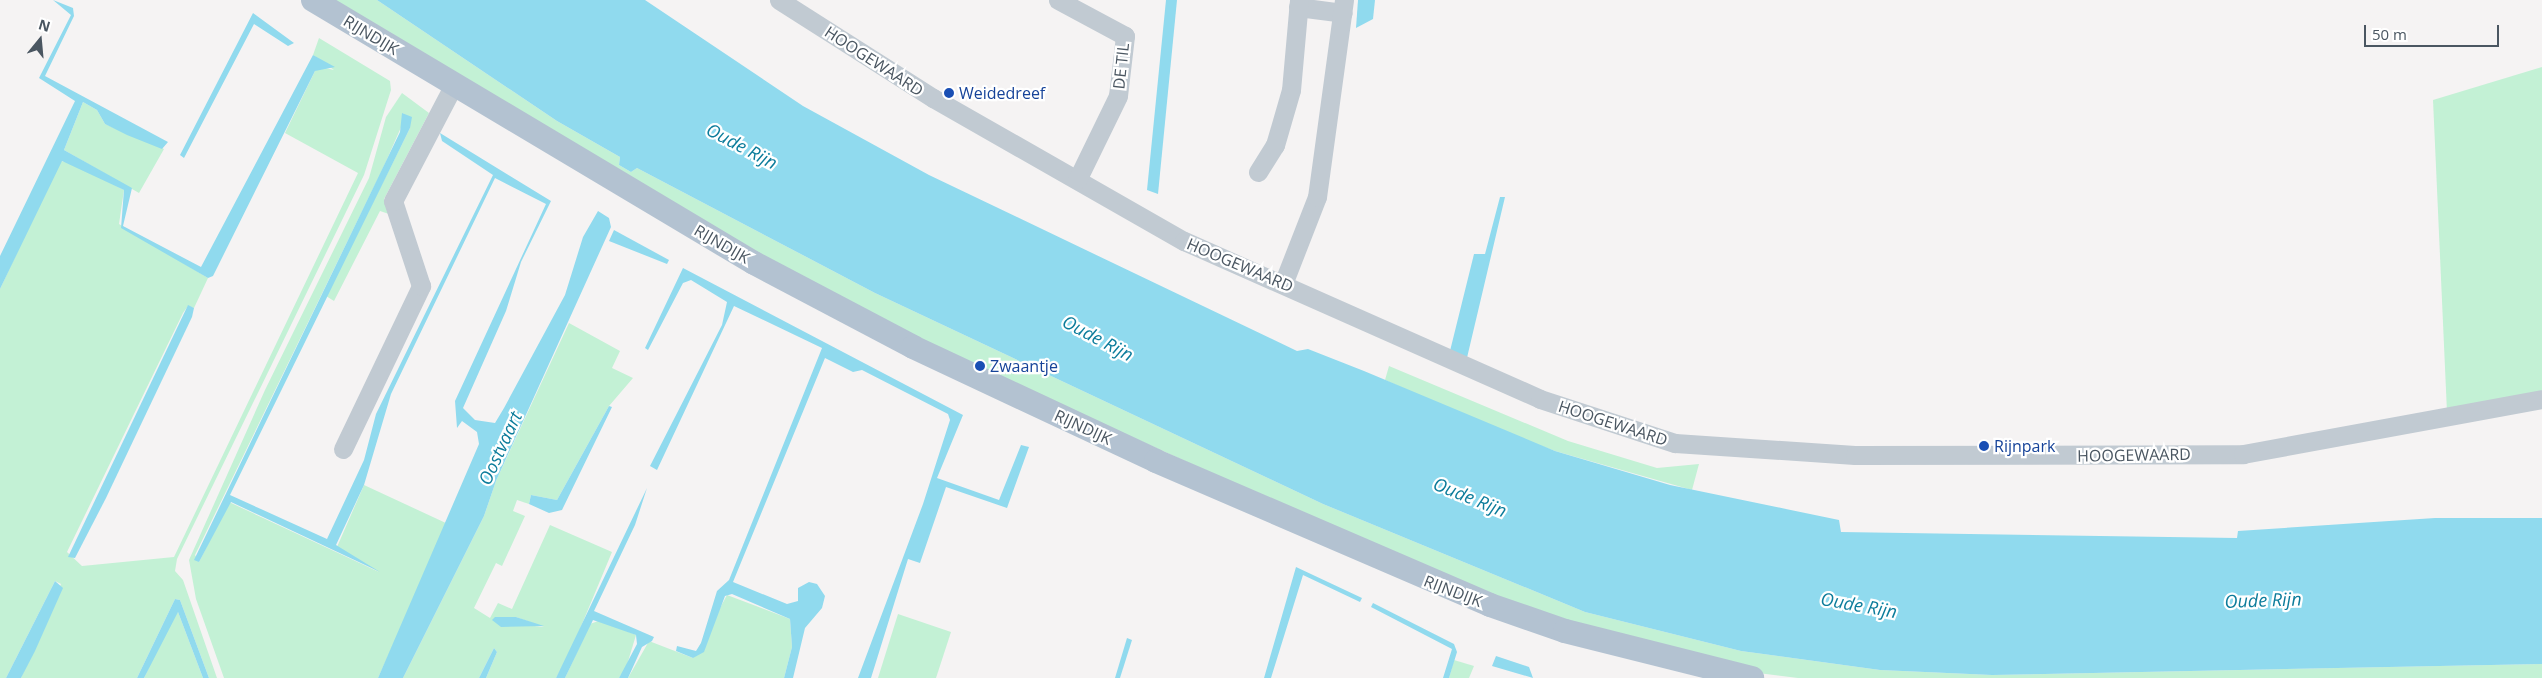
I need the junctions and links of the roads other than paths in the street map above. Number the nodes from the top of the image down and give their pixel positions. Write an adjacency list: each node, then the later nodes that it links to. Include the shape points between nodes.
1 (314, 0): 7 (main road, RIJNDIJK)
2 (779, 0): 9 (street, HOOGEWAARD, via 933,98)
3 (1058, 0): 4 (street)
4 (1078, 4): 9 (street, DE TIL, via 1125,36 1118,96)
5 (1298, 4): 6 (street); 8 (street, via 1291,90 1275,145)
6 (1343, 7): 10 (street, via 1317,197)
7 (454, 86): 12 (street, via 393,201 421,286); 13 (main road, RIJNDIJK, via 844,312 1156,461 1490,606 1564,631)
8 (1258, 172)
9 (1077, 180): 10 (street, HOOGEWAARD, via 1184,242)
10 (1283, 284): 11 (street, HOOGEWAARD, via 1540,399 1675,443 1855,455 2243,454)
11 (2542, 399)
12 (343, 449)
13 (1752, 678)

